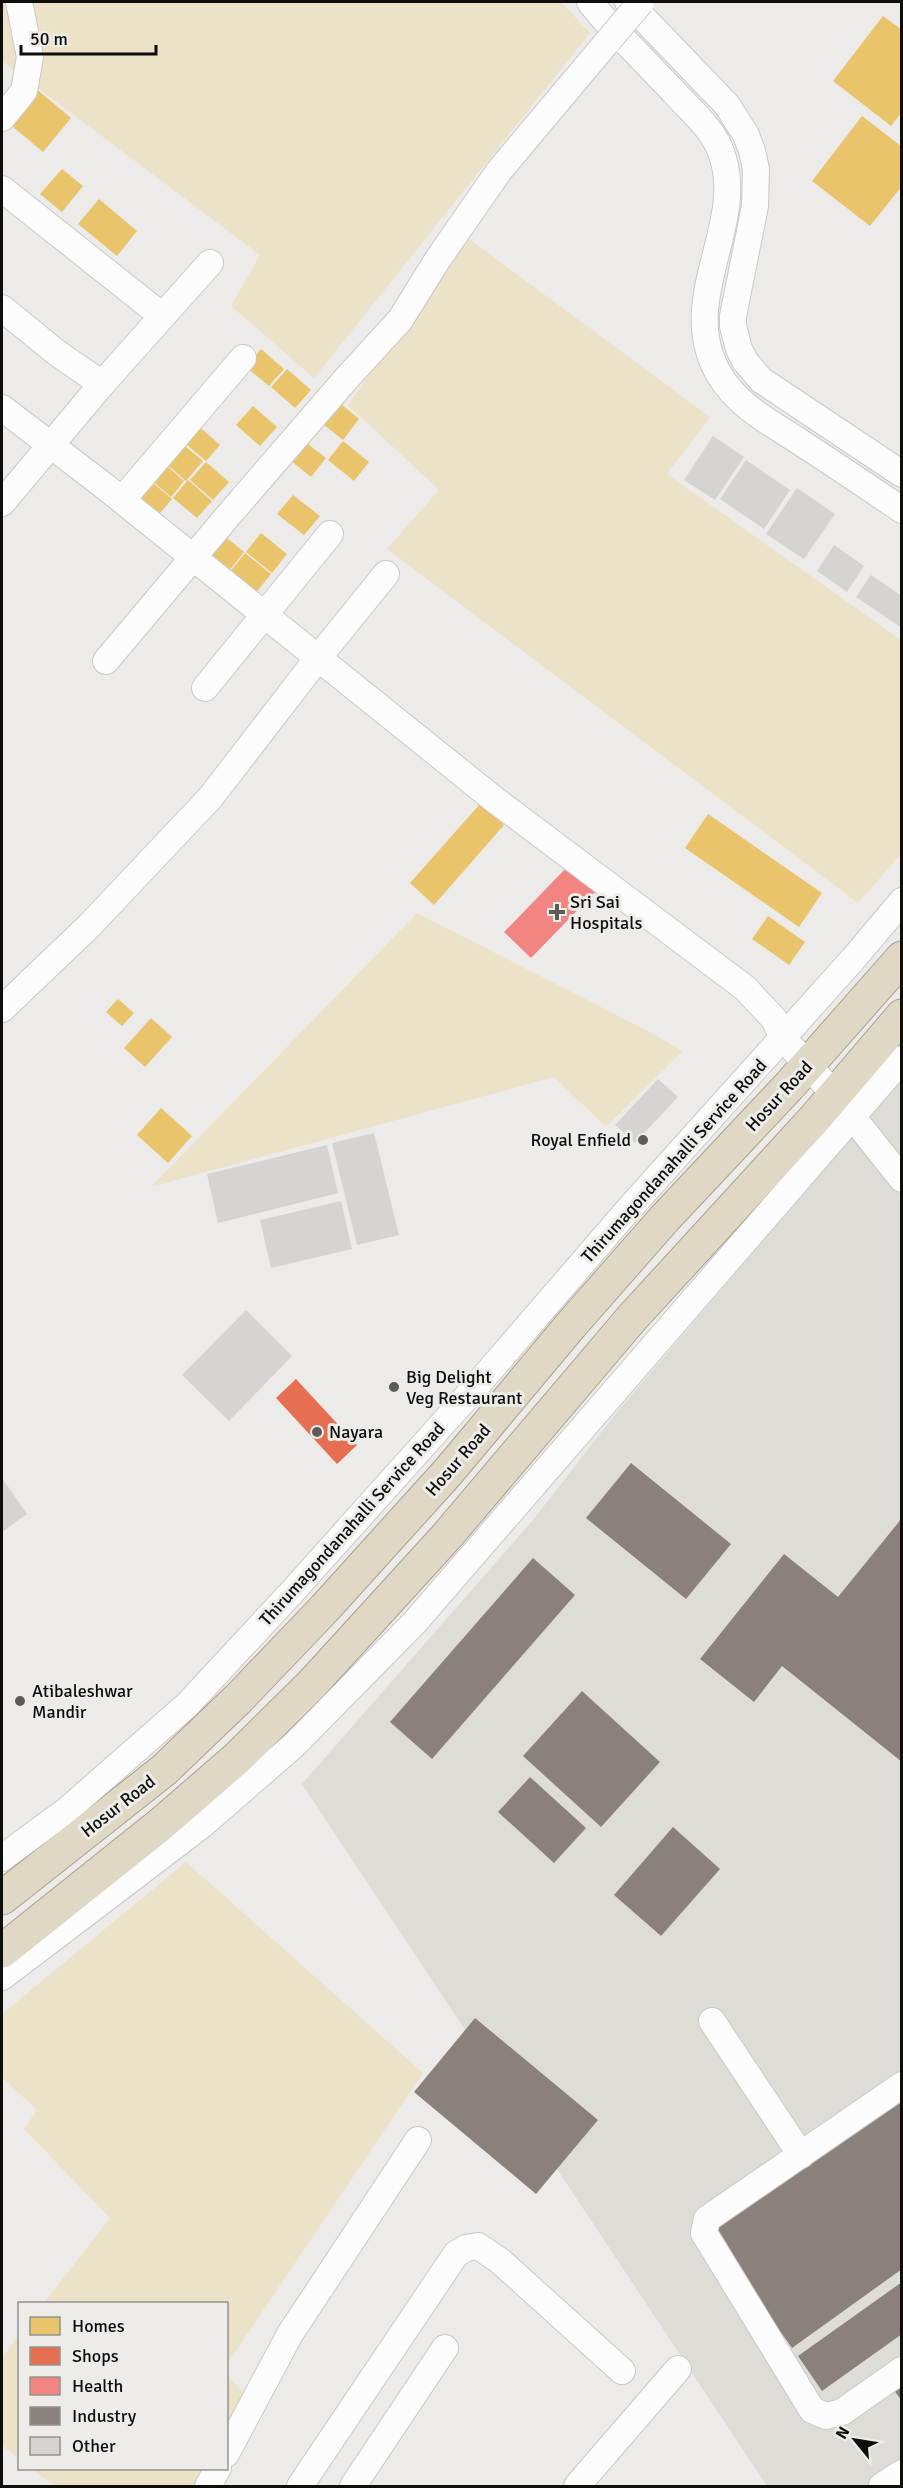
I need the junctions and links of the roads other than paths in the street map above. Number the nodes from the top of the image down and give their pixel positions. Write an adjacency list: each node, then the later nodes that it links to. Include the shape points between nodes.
1 (19, 2): 5 (street, via 30,57 24,91)
2 (590, 2): 17 (street, via 704,124 723,160 726,202 703,313 706,345 720,376 742,403)
3 (628, 2): 14 (street, via 727,105 752,152 756,169 755,206 733,316 735,338 745,361 761,380)
4 (641, 2): 19 (street, bridge, via 499,171 400,320)
5 (2, 118)
6 (2, 189): 9 (street)
7 (210, 263): 9 (street)
8 (2, 308): 11 (street)
9 (161, 315): 11 (street)
10 (243, 358): 15 (street)
11 (102, 384): 13 (street)
12 (2, 408): 13 (street)
13 (51, 445): 15 (street); 16 (street)
14 (902, 474)
15 (122, 500): 19 (street)
16 (2, 503)
17 (902, 510)
18 (330, 534): 21 (street)
19 (193, 557): 21 (street); 23 (street)
20 (386, 574): 22 (street)
21 (264, 615): 22 (street); 24 (street)
22 (318, 658): 27 (street, via 210,798 89,926); 29 (street, via 495,800 745,988 774,1019)
23 (106, 661)
24 (205, 688)
25 (902, 901): 29 (street, Thirumagondanahalli Service Road)
26 (902, 958): 31 (highway, Hosur Road)
27 (2, 1009)
28 (902, 1016): 32 (highway)
29 (776, 1046): 31 (street); 34 (street, Thirumagondanahalli Service Road, via 386,1487 187,1705 66,1811)
30 (902, 1059): 32 (street)
31 (807, 1066): 32 (street); 35 (highway, Hosur Road, via 665,1218 441,1481 238,1699 164,1770)
32 (843, 1105): 33 (street); 36 (highway, via 631,1319 446,1537 311,1685 170,1817); 37 (street, via 728,1262 415,1622 294,1745 202,1825)
33 (902, 1179)
34 (2, 1858)
35 (2, 1898)
36 (2, 1951)
37 (2, 1977)
38 (712, 2021): 41 (street)
39 (902, 2085): 41 (street)
40 (418, 2140): 46 (street, via 290,2334)
41 (801, 2155): 44 (street, via 707,2219 704,2233 812,2410 826,2416 842,2412)
42 (445, 2348): 51 (street)
43 (678, 2369): 52 (street)
44 (902, 2370)
45 (622, 2371): 50 (street, via 500,2261 478,2246 466,2248 456,2254)
46 (228, 2450)
47 (217, 2470): 49 (street)
48 (902, 2473): 53 (street)
49 (208, 2487)
50 (300, 2487)
51 (353, 2487)
52 (577, 2487)
53 (882, 2487)

